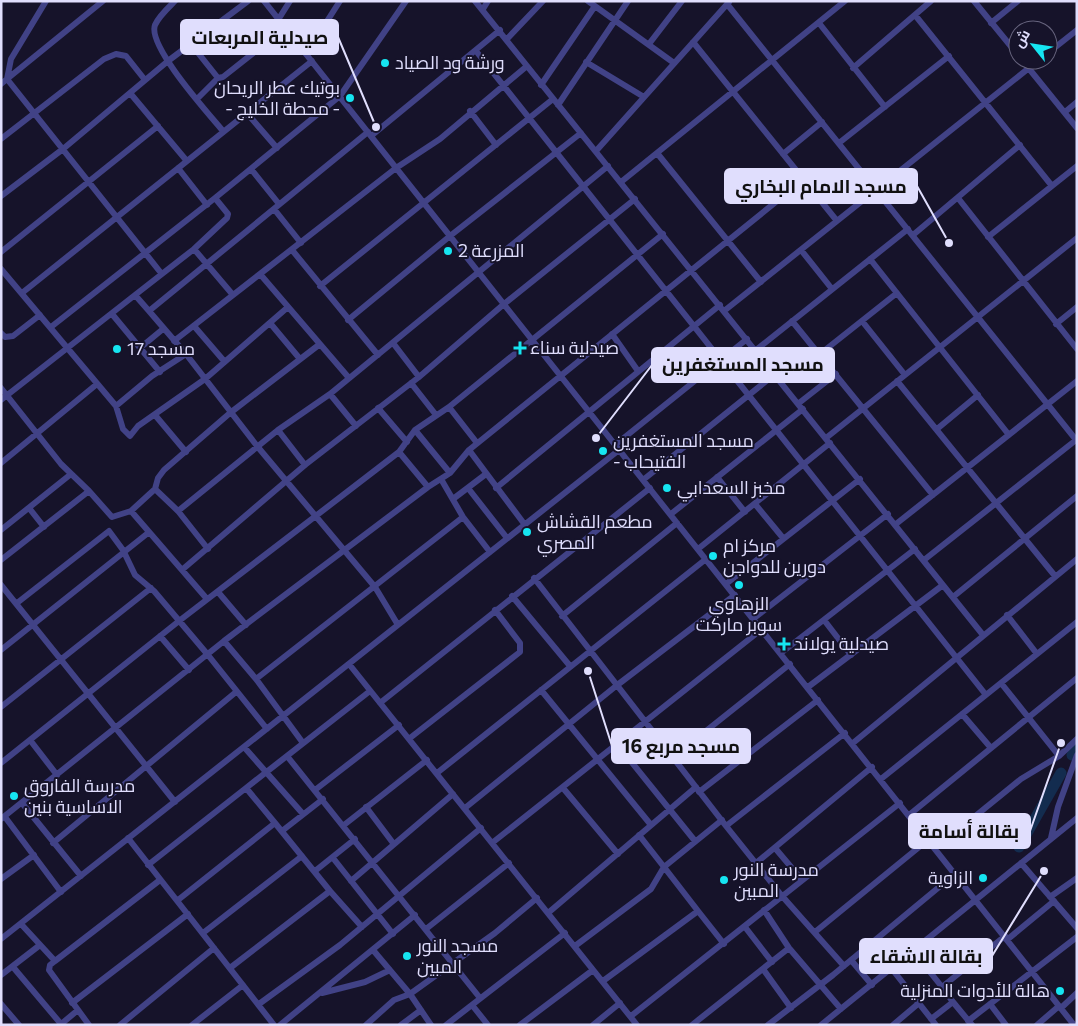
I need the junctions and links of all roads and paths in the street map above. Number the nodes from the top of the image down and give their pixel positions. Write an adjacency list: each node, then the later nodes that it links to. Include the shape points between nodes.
1 (103, 1): 49 (street)
2 (175, 1): 40 (street, via 155,26 155,39)
3 (248, 1): 33 (street)
4 (264, 1): 23 (street)
5 (290, 1): 23 (street)
6 (340, 1): 37 (street)
7 (406, 1): 56 (street)
8 (475, 1): 21 (street)
9 (488, 1): 21 (street)
10 (543, 1): 30 (street)
11 (588, 1): 20 (street)
12 (628, 1): 24 (street)
13 (682, 1): 34 (street)
14 (845, 1): 25 (street)
15 (931, 1): 22 (street)
16 (974, 1): 26 (street)
17 (1018, 1): 26 (street)
18 (44, 2): 49 (street, via 11,59)
19 (728, 3): 31 (street); 39 (street)
20 (594, 6): 24 (street); 53 (street)
21 (482, 9): 28 (street)
22 (915, 15): 38 (street); 45 (street)
23 (278, 20): 27 (street)
24 (615, 20): 34 (street); 42 (street)
25 (819, 22): 39 (street); 45 (street)
26 (992, 23): 32 (street)
27 (285, 28): 37 (street); 48 (street)
28 (500, 30): 30 (street); 36 (street)
29 (1077, 30): 35 (street)
30 (507, 39): 44 (street)
31 (693, 42): 43 (street); 54 (street)
32 (1008, 43)
33 (191, 44): 40 (street); 48 (street)
34 (649, 44): 43 (street)
35 (1058, 45)
36 (476, 51): 52 (street); 74 (street)
37 (306, 54): 41 (street)
38 (949, 56): 61 (street); 63 (street)
39 (772, 60): 54 (street); 69 (street)
40 (168, 61): 50 (street); 58 (street)
41 (312, 61): 56 (street); 65 (street)
42 (586, 62): 57 (street); 62 (street)
43 (674, 63): 57 (street)
44 (527, 66): 52 (street); 53 (street)
45 (853, 68): 63 (street)
46 (1026, 70): 61 (street)
47 (1030, 70): 66 (street)
48 (218, 78): 58 (street)
49 (8, 79): 51 (street); 67 (street)
50 (145, 80): 55 (street); 67 (street, via 126,56 111,55)
51 (1, 84)
52 (504, 84): 64 (street); 68 (street)
53 (541, 84): 59 (street)
54 (733, 92): 83 (street); 84 (street)
55 (130, 93): 70 (street); 80 (street)
56 (340, 96): 74 (street); 79 (street)
57 (644, 97): 81 (street)
58 (197, 99): 72 (street)
59 (553, 99): 62 (street); 68 (street)
60 (1077, 102): 66 (street)
61 (985, 103): 78 (street); 96 (street)
62 (558, 105): 73 (street)
63 (885, 107): 76 (street)
64 (470, 111): 77 (street); 89 (street, via 440,139)
65 (246, 112): 72 (street); 79 (street)
66 (1065, 112): 71 (street)
67 (34, 113): 75 (street); 80 (street)
68 (530, 118): 77 (street); 82 (street)
69 (822, 122): 76 (street); 84 (street)
70 (158, 126): 85 (street); 92 (street)
71 (1077, 128)
72 (224, 131): 85 (street)
73 (581, 133): 81 (street); 82 (street)
74 (370, 134): 89 (street); 103 (street)
75 (1, 139)
76 (839, 143): 96 (street)
77 (496, 145): 101 (street)
78 (1020, 145): 95 (street); 99 (street)
79 (277, 148): 90 (street)
80 (63, 149): 92 (street); 97 (street)
81 (596, 151): 86 (street)
82 (556, 153): 94 (street); 110 (street)
83 (658, 153): 93 (street); 113 (street)
84 (783, 154): 91 (street)
85 (186, 160): 88 (street)
86 (608, 166): 93 (street); 94 (street)
87 (1077, 166): 95 (street)
88 (178, 168): 102 (street); 104 (street)
89 (396, 168): 101 (street); 114 (street)
90 (250, 169): 98 (street); 103 (street)
91 (803, 180): 106 (street); 113 (street)
92 (90, 182): 104 (street); 118 (street)
93 (621, 182): 100 (street)
94 (583, 186): 105 (street); 125 (street)
95 (1052, 186): 111 (street)
96 (876, 190): 106 (street); 107 (street)
97 (1, 196)
98 (215, 198): 102 (street); 115 (street, via 228,216)
99 (958, 198): 109 (street); 111 (street)
100 (635, 199): 105 (street); 108 (street)
101 (423, 202): 110 (street); 130 (street)
102 (207, 205): 119 (street)
103 (276, 206): 114 (street); 122 (street)
104 (118, 216): 119 (street); 133 (street)
105 (610, 219): 120 (street); 137 (street)
106 (836, 221): 117 (street)
107 (908, 229): 109 (street); 121 (street)
108 (663, 234): 120 (street); 124 (street)
109 (913, 235): 144 (street)
110 (450, 236): 125 (street); 145 (street)
111 (988, 237): 128 (street)
112 (1077, 238): 128 (street)
113 (729, 240): 124 (street); 129 (street)
114 (301, 243): 116 (street)
115 (194, 249): 122 (street); 126 (street)
116 (292, 250): 127 (street); 130 (street)
117 (801, 250): 129 (street); 131 (street)
118 (1, 252)
119 (145, 253): 126 (street); 152 (street)
120 (638, 254): 132 (street); 156 (street)
121 (870, 259): 131 (street); 134 (street)
122 (207, 264): 136 (street); 141 (street)
123 (1, 269): 133 (street)
124 (692, 270): 132 (street); 140 (street)
125 (478, 271): 137 (street); 159 (street)
126 (161, 273): 135 (street)
127 (260, 274): 136 (street); 138 (street)
128 (1022, 280): 144 (street); 149 (street)
129 (761, 282): 140 (street)
130 (320, 286): 145 (street)
131 (832, 289): 146 (street)
132 (666, 290): 151 (street); 155 (street)
133 (22, 293): 143 (street)
134 (896, 293): 147 (street); 161 (street)
135 (136, 294): 141 (street); 142 (street)
136 (233, 295): 150 (street)
137 (504, 304): 156 (street); 178 (street)
138 (288, 307): 148 (street); 160 (street)
139 (1077, 307): 149 (street)
140 (722, 308): 151 (street); 157 (street)
141 (149, 311): 153 (street)
142 (112, 314): 162 (street); 163 (street)
143 (40, 315): 152 (street); 154 (street, via 13,336 5,336)
144 (978, 317): 161 (street); 190 (street)
145 (348, 320): 168 (street)
146 (792, 321): 165 (street); 167 (street)
147 (862, 321): 167 (street); 176 (street)
148 (270, 323): 169 (street); 171 (street)
149 (1056, 324): 164 (street)
150 (194, 326): 158 (street); 171 (street)
151 (694, 326): 170 (street); 172 (street)
152 (51, 328): 162 (street)
153 (163, 329): 158 (street); 163 (street)
154 (1, 332)
155 (612, 334): 172 (street); 177 (street)
156 (531, 339): 177 (street); 193 (street)
157 (747, 339): 165 (street); 170 (street)
158 (174, 341): 166 (street)
159 (393, 343): 168 (street); 178 (street)
160 (320, 344): 169 (street); 180 (street)
161 (940, 346): 176 (street); 188 (street)
162 (68, 348): 184 (street); 189 (street)
163 (140, 348): 173 (street)
164 (1077, 349)
165 (756, 350): 174 (street)
166 (186, 354): 173 (street); 179 (street)
167 (820, 354): 175 (street)
168 (378, 355): 180 (street)
169 (300, 359): 197 (street)
170 (722, 360): 187 (street); 212 (street)
171 (224, 361): 179 (street)
172 (638, 371): 196 (street)
173 (160, 372): 191 (street)
174 (775, 374): 187 (street); 192 (street)
175 (836, 374): 192 (street); 195 (street)
176 (905, 374): 181 (street)
177 (560, 375): 196 (street); 210 (street)
178 (419, 377): 183 (street)
179 (205, 378): 197 (street); 198 (street)
180 (349, 378): 186 (street)
181 (897, 381): 195 (street); 201 (street)
182 (1077, 381): 190 (street)
183 (412, 383): 194 (street); 199 (street)
184 (97, 384): 191 (street); 205 (street)
185 (1, 388): 189 (street)
186 (330, 394): 200 (street); 202 (street)
187 (749, 394): 204 (street); 226 (street)
188 (978, 395): 201 (street); 206 (street)
189 (4, 398): 205 (street)
190 (1047, 404): 206 (street); 208 (street)
191 (116, 406): 198 (street, via 123,429 130,436 138,426)
192 (801, 406): 204 (street); 207 (street)
193 (449, 407): 199 (street); 210 (street)
194 (378, 408): 200 (street); 209 (street)
195 (864, 408): 207 (street); 234 (street)
196 (588, 411): 212 (street); 230 (street)
197 (230, 413): 211 (street); 214 (street)
198 (155, 415): 214 (street)
199 (436, 416): 203 (street)
200 (356, 426): 218 (street)
201 (936, 429): 219 (street)
202 (278, 430): 211 (street); 218 (street)
203 (416, 430): 209 (street); 221 (street)
204 (777, 430): 217 (street); 223 (street)
205 (38, 435): 216 (street); 220 (street)
206 (1009, 435): 219 (street)
207 (828, 440): 217 (street); 225 (street)
208 (1076, 441): 239 (street)
209 (407, 442): 215 (street)
210 (477, 443): 213 (street)
211 (257, 446): 227 (street); 242 (street)
212 (617, 447): 226 (street); 250 (street)
213 (469, 450): 221 (street); 222 (street)
214 (186, 452): 232 (street, via 160,474)
215 (399, 452): 228 (street); 247 (street)
216 (1, 463)
217 (804, 464): 237 (street); 238 (street)
218 (305, 465): 227 (street)
219 (967, 468): 234 (street); 239 (street)
220 (71, 474): 233 (street); 240 (street)
221 (450, 474): 224 (street)
222 (486, 474): 229 (street); 230 (street)
223 (717, 477): 243 (street); 244 (street)
224 (441, 479): 228 (street); 236 (street)
225 (860, 479): 237 (street); 245 (street)
226 (643, 480): 231 (street)
227 (286, 481): 247 (street); 260 (street)
228 (428, 487): 265 (street)
229 (468, 488): 236 (street); 257 (street)
230 (496, 488): 250 (street)
231 (650, 488): 244 (street); 273 (street)
232 (155, 489): 241 (street); 242 (street)
233 (89, 491): 246 (street); 252 (street)
234 (932, 495): 251 (street)
235 (1077, 496): 259 (street)
236 (454, 500): 248 (street)
237 (833, 501): 256 (street); 258 (street)
238 (755, 504): 243 (street); 258 (street)
239 (997, 504): 259 (street); 269 (street)
240 (29, 508): 252 (street); 253 (street)
241 (131, 511): 246 (street); 255 (street)
242 (178, 511): 260 (street)
243 (745, 512): 261 (street)
244 (670, 514): 249 (street)
245 (888, 514): 251 (street); 256 (street)
246 (112, 517): 254 (street)
247 (316, 517): 265 (street); 279 (street)
248 (463, 517): 263 (street); 277 (street)
249 (678, 523): 261 (street); 289 (street)
250 (525, 524): 257 (street)
251 (896, 524): 262 (street)
252 (44, 527): 268 (street)
253 (1, 530)
254 (109, 531): 264 (street); 285 (street)
255 (148, 533): 264 (street); 270 (street)
256 (860, 536): 271 (street); 290 (street)
257 (507, 538): 263 (street)
258 (783, 538): 274 (street)
259 (1024, 538): 272 (street); 283 (street)
260 (208, 549): 270 (street)
261 (698, 549): 266 (street)
262 (915, 549): 269 (street); 271 (street)
263 (490, 552): 296 (street)
264 (125, 553): 278 (street, via 135,574); 294 (street)
265 (344, 553): 277 (street); 295 (street)
266 (706, 559): 274 (street); 302 (street)
267 (1077, 559): 272 (street)
268 (1, 560)
269 (924, 560): 276 (street)
270 (183, 569): 284 (street)
271 (888, 570): 286 (street); 291 (street)
272 (1055, 576): 288 (street)
273 (534, 578): 282 (street); 289 (street)
274 (726, 584): 281 (street)
275 (1, 585): 280 (street)
276 (944, 585): 283 (street); 286 (street)
277 (375, 587): 296 (street); 313 (street)
278 (151, 588): 292 (street); 308 (street)
279 (218, 592): 284 (street); 295 (street)
280 (4, 594): 285 (street)
281 (735, 595): 290 (street); 316 (street)
282 (512, 596): 287 (street); 311 (street)
283 (954, 597): 298 (street)
284 (207, 599): 292 (street)
285 (17, 603): 294 (street)
286 (916, 606): 306 (street); 307 (street)
287 (495, 610): 324 (street); 335 (street, via 520,643 520,652)
288 (1008, 615): 298 (street); 304 (street)
289 (562, 616): 302 (street)
290 (754, 619): 297 (street)
291 (824, 620): 303 (street); 306 (street)
292 (179, 621): 299 (street); 305 (street)
293 (1077, 622): 304 (street)
294 (34, 623): 301 (street); 308 (street)
295 (246, 625): 300 (street)
296 (398, 625): 309 (street)
297 (762, 629): 303 (street); 329 (street)
298 (983, 635): 307 (street)
299 (160, 636): 312 (street); 321 (street)
300 (224, 641): 305 (street); 313 (street)
301 (1, 650)
302 (589, 651): 311 (street); 316 (street)
303 (781, 653): 310 (street)
304 (1037, 654): 315 (street)
305 (208, 655): 312 (street); 320 (street)
306 (851, 655): 317 (street)
307 (957, 657): 322 (street); 339 (street)
308 (63, 659): 321 (street); 325 (street)
309 (349, 664): 319 (street); 327 (street)
310 (790, 664): 317 (street); 346 (street)
311 (570, 666): 318 (street)
312 (189, 670): 332 (street)
313 (256, 678): 327 (street)
314 (1077, 678): 328 (street)
315 (1001, 683): 322 (street); 328 (street)
316 (616, 686): 329 (street); 331 (street)
317 (808, 687): 323 (street)
318 (541, 690): 331 (street); 353 (street)
319 (370, 691): 324 (street); 338 (street)
320 (236, 692): 333 (street); 350 (street)
321 (88, 694): 332 (street); 337 (street)
322 (986, 695): 326 (street)
323 (818, 700): 334 (street); 358 (street)
324 (380, 703): 330 (street)
325 (1, 707)
326 (962, 714): 342 (street); 355 (street)
327 (283, 715): 333 (street); 338 (street)
328 (1029, 717): 342 (street); 344 (street)
329 (644, 722): 340 (street); 346 (street)
330 (399, 724): 335 (street); 359 (street)
331 (570, 724): 347 (street); 366 (street)
332 (116, 728): 350 (street); 354 (street)
333 (266, 729): 341 (street)
334 (845, 734): 339 (street); 373 (street)
335 (410, 738): 348 (street)
336 (1077, 739): 344 (street)
337 (30, 740): 349 (street); 354 (street)
338 (303, 743): 343 (street)
339 (853, 743): 351 (street)
340 (618, 744): 347 (street); 367 (street)
341 (244, 747): 352 (street); 362 (street)
342 (991, 748): 369 (street)
343 (287, 756): 352 (street); 359 (street)
344 (1060, 756): 388 (street, via 1021,779)
345 (1076, 756): 380 (street)
346 (672, 758): 358 (street)
347 (598, 759): 357 (street); 375 (street)
348 (427, 760): 353 (street); 365 (street)
349 (1, 763)
350 (146, 766): 362 (street); 384 (street)
351 (872, 767): 355 (street); 387 (street)
352 (267, 772): 356 (street); 368 (street)
353 (436, 773): 360 (street)
354 (57, 775): 363 (street)
355 (881, 779): 364 (street)
356 (246, 788): 372 (street); 397 (street)
357 (563, 788): 386 (street); 389 (street)
358 (697, 789): 367 (street); 373 (street)
359 (315, 790): 361 (street)
360 (453, 794): 366 (street); 385 (street)
361 (323, 799): 368 (street); 374 (street)
362 (175, 802): 379 (street)
363 (22, 803): 370 (street); 384 (street)
364 (900, 803): 369 (street); 405 (street)
365 (366, 808): 374 (street); 385 (street)
366 (465, 808): 376 (street)
367 (668, 809): 375 (street); 383 (street)
368 (303, 814): 377 (street)
369 (909, 815): 382 (street)
370 (3, 818): 390 (street)
371 (1077, 818): 380 (street)
372 (275, 823): 377 (street); 414 (street)
373 (724, 823): 383 (street); 395 (street)
374 (344, 825): 381 (street)
375 (651, 825): 378 (street)
376 (481, 828): 386 (street); 409 (street)
377 (282, 831): 391 (street)
378 (639, 835): 389 (street); 398 (street)
379 (128, 838): 397 (street); 401 (street)
380 (1051, 838): 396 (street)
381 (355, 839): 392 (street); 393 (street)
382 (929, 840): 388 (street); 426 (street)
383 (695, 841): 398 (street)
384 (53, 843): 401 (street)
385 (393, 843): 393 (street)
386 (492, 843): 394 (street)
387 (775, 848): 395 (street); 405 (street)
388 (936, 848): 400 (street)
389 (618, 854): 417 (street)
390 (34, 855): 403 (street); 408 (street)
391 (302, 856): 399 (street); 427 (street)
392 (333, 858): 399 (street); 406 (street)
393 (373, 862): 406 (street); 409 (street)
394 (509, 863): 411 (street); 425 (street)
395 (756, 863): 410 (street)
396 (1021, 863): 412 (street); 413 (street)
397 (148, 864): 404 (street)
398 (664, 867): 415 (street); 435 (street, via 651,889)
399 (315, 871): 407 (street)
400 (956, 873): 412 (street); 440 (street)
401 (81, 876): 408 (street)
402 (1077, 878): 413 (street)
403 (1, 880)
404 (160, 880): 414 (street); 441 (street)
405 (802, 880): 410 (street)
406 (351, 881): 419 (street)
407 (330, 891): 422 (street); 446 (street)
408 (61, 892): 421 (street)
409 (400, 896): 419 (street); 420 (street)
410 (782, 896): 416 (street); 426 (street)
411 (537, 898): 417 (street); 442 (street)
412 (976, 899): 430 (street); 439 (street)
413 (1052, 899): 424 (street); 430 (street)
414 (178, 900): 418 (street)
415 (698, 910): 433 (street); 453 (street)
416 (764, 910): 423 (street); 437 (street)
417 (548, 912): 428 (street)
418 (188, 914): 427 (street); 463 (street)
419 (377, 914): 422 (street); 429 (street)
420 (415, 915): 425 (street); 429 (street)
421 (21, 924): 432 (street); 434 (street)
422 (362, 927): 467 (street)
423 (745, 927): 433 (street); 443 (street)
424 (1077, 928)
425 (426, 929): 442 (street)
426 (815, 932): 445 (street)
427 (204, 933): 436 (street)
428 (565, 933): 435 (street); 461 (street)
429 (393, 934): 438 (street)
430 (1006, 937): 451 (street); 457 (street)
431 (1077, 937): 451 (street)
432 (1, 939)
433 (724, 944): 475 (street)
434 (40, 945): 441 (street); 444 (street)
435 (575, 946): 450 (street)
436 (214, 948): 446 (street); 483 (street)
437 (789, 948): 443 (street); 454 (street)
438 (373, 950): 449 (street); 459 (street)
439 (914, 952): 448 (street); 457 (street)
440 (851, 960): 445 (street); 455 (street)
441 (55, 961): 463 (street, via 49,970)
442 (453, 962): 460 (street); 461 (street)
443 (772, 962): 447 (street)
444 (13, 966): 452 (street); 479 (street)
445 (844, 966): 454 (street)
446 (230, 968): 456 (street)
447 (763, 968): 471 (street); 494 (street)
448 (892, 969): 455 (street); 465 (street)
449 (390, 970): 459 (street, via 365,982); 460 (street)
450 (593, 970): 453 (street); 491 (street)
451 (1032, 971): 468 (street); 470 (street)
452 (1, 975)
453 (603, 982): 464 (street)
454 (821, 984): 471 (street); 472 (street)
455 (872, 984): 472 (street)
456 (243, 985): 467 (street); 484 (street)
457 (942, 987): 462 (street)
458 (1077, 993): 470 (street)
459 (318, 994): 485 (street)
460 (410, 994): 474 (street); 486 (street, via 394,1000)
461 (480, 998): 469 (street)
462 (953, 1002): 476 (street); 478 (street)
463 (72, 1003): 473 (street)
464 (620, 1003): 475 (street); 492 (street)
465 (919, 1003): 476 (street); 497 (street)
466 (1, 1004): 481 (street)
467 (259, 1004): 477 (street)
468 (990, 1004): 478 (street); 480 (street)
469 (472, 1005): 489 (street); 490 (street)
470 (1060, 1007): 498 (street); 499 (street)
471 (791, 1008): 495 (street)
472 (841, 1009): 496 (street)
473 (78, 1010): 479 (street); 482 (street)
474 (421, 1010): 487 (street); 488 (street)
475 (631, 1016): 493 (street)
476 (933, 1022)
477 (271, 1023)
478 (970, 1023)
479 (60, 1024)
480 (1005, 1024)
481 (19, 1025)
482 (89, 1025)
483 (120, 1025)
484 (192, 1025)
485 (280, 1025)
486 (366, 1025)
487 (401, 1025)
488 (431, 1025)
489 (446, 1025)
490 (488, 1025)
491 (520, 1025)
492 (593, 1025)
493 (637, 1025)
494 (692, 1025)
495 (768, 1025)
496 (820, 1025)
497 (893, 1025)
498 (1037, 1025)
499 (1074, 1025)

